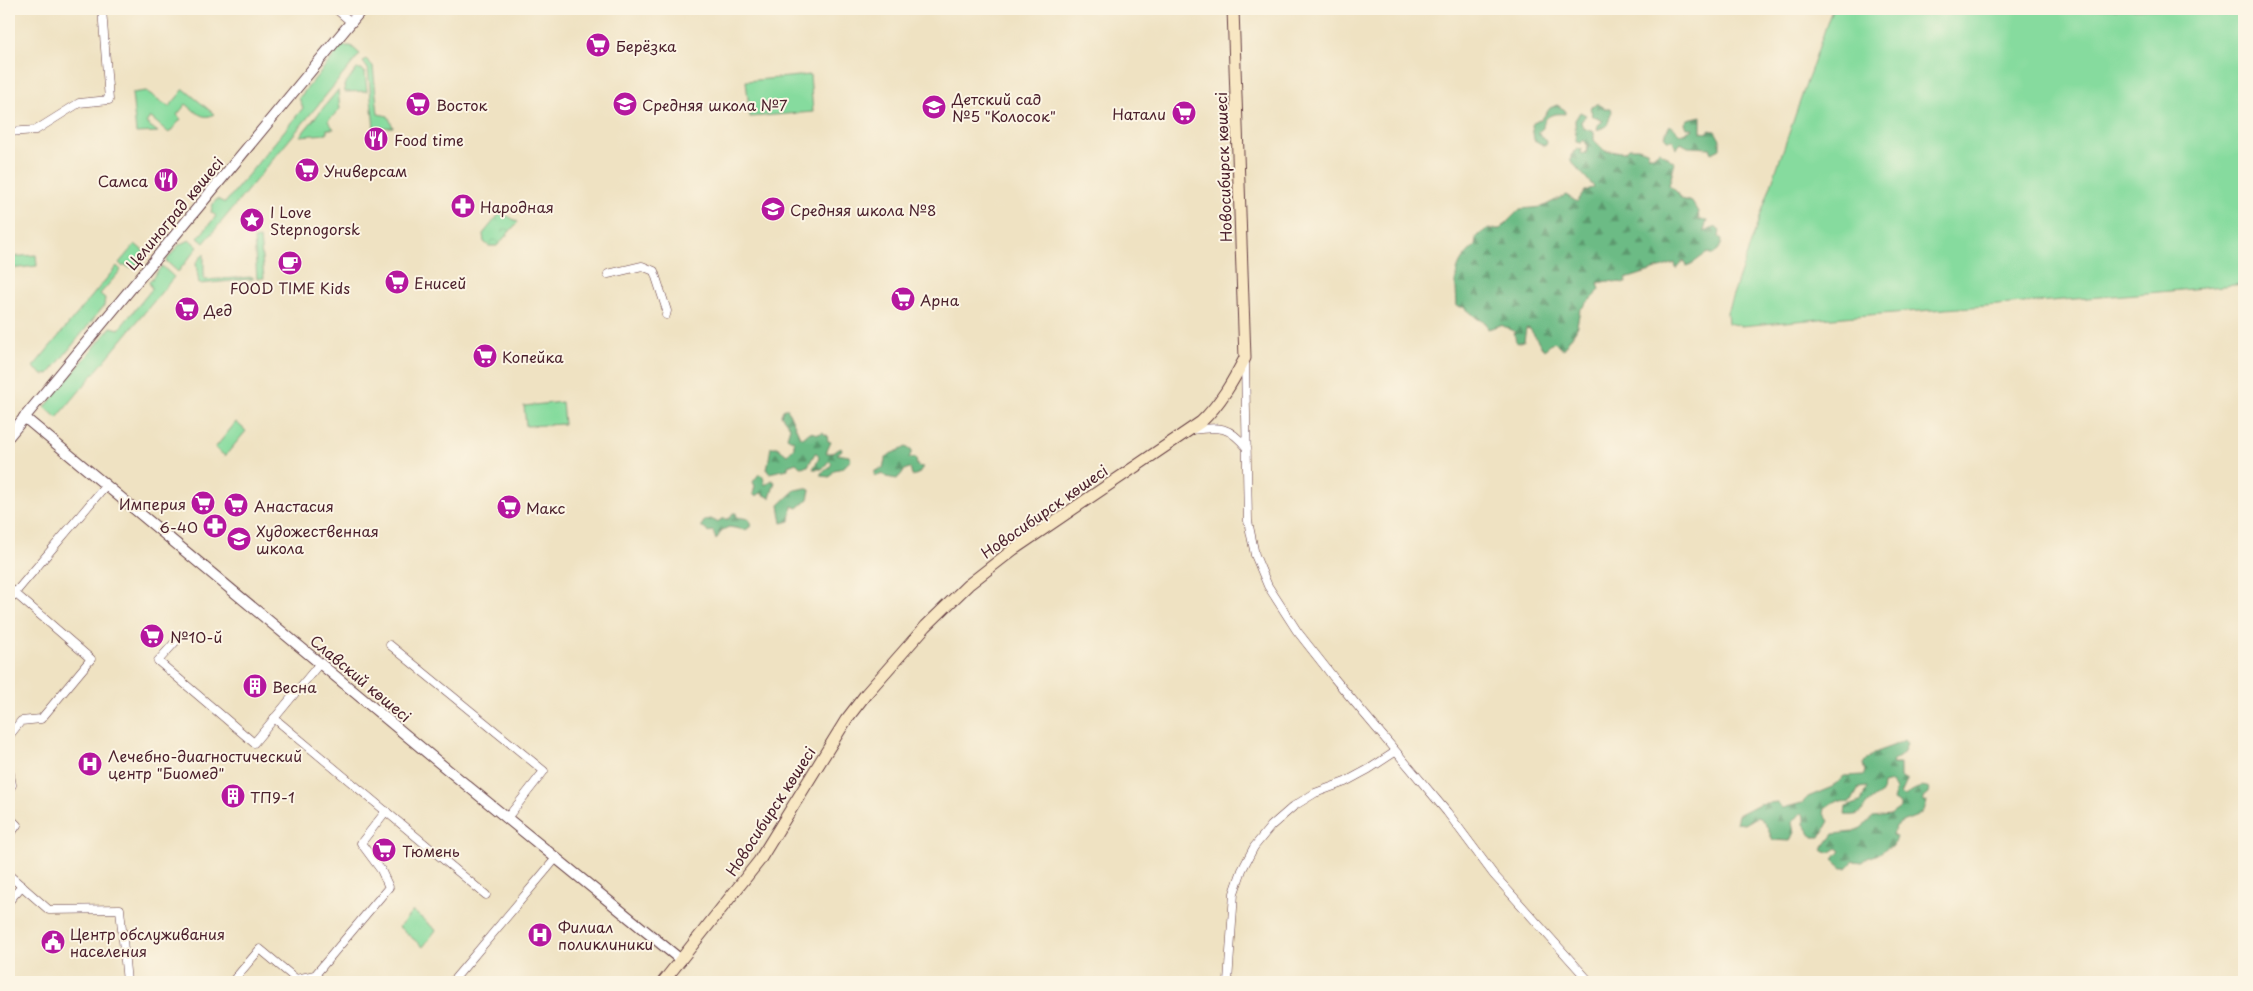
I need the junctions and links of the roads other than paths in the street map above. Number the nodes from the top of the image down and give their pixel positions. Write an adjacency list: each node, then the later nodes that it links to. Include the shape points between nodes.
1 (102, 9): 6 (street, via 109,100 79,102 36,130)
2 (336, 9): 5 (street)
3 (362, 9): 5 (street, Целиноград көшесі)
4 (1233, 9): 9 (main road, Новосибирск көшесі)
5 (351, 22): 10 (street, Целиноград көшесі)
6 (9, 132)
7 (608, 274): 8 (street, via 642,266 654,271)
8 (666, 316)
9 (1245, 358): 11 (main road, Новосибирск көшесі, via 1212,412); 13 (street)
10 (24, 417): 12 (street, Целиноград көшесі); 14 (street, Славский көшесі)
11 (1190, 430): 13 (street, via 1225,429 1235,434); 34 (main road, Новосибирск көшесі, via 1014,549 958,594 926,626 861,700 759,861)
12 (9, 436)
13 (1247, 448): 22 (street, via 1248,521 1255,556 1268,586 1297,631)
14 (106, 485): 15 (street); 19 (street, Славский көшесі)
15 (12, 591): 16 (street); 21 (street, via 91,659 41,718 21,721)
16 (9, 600)
17 (176, 641): 20 (street, via 158,661 254,743)
18 (390, 645): 27 (street, via 544,771)
19 (320, 663): 20 (street); 27 (street, Славский көшесі)
20 (274, 718): 25 (street)
21 (9, 736)
22 (1395, 752): 42 (street, via 1345,782 1315,793 1294,806 1270,826 1254,847 1234,893); 43 (street, via 1500,881)
23 (9, 769): 24 (street, via 12,785)
24 (9, 789)
25 (386, 811): 32 (street); 35 (street, via 361,843 389,887)
26 (9, 817): 28 (street, via 17,825)
27 (507, 818): 29 (street, Славский көшесі)
28 (9, 836)
29 (557, 857): 34 (street, Славский көшесі); 40 (street)
30 (9, 875): 31 (street)
31 (22, 886): 33 (street); 37 (street, via 49,910 120,909)
32 (486, 895)
33 (9, 901)
34 (681, 960): 41 (main road, Новосибирск көшесі)
35 (315, 976): 36 (street); 39 (street)
36 (290, 979): 38 (street, via 260,949)
37 (127, 982)
38 (232, 982)
39 (323, 982)
40 (452, 982)
41 (663, 982)
42 (1228, 982)
43 (1590, 982)

